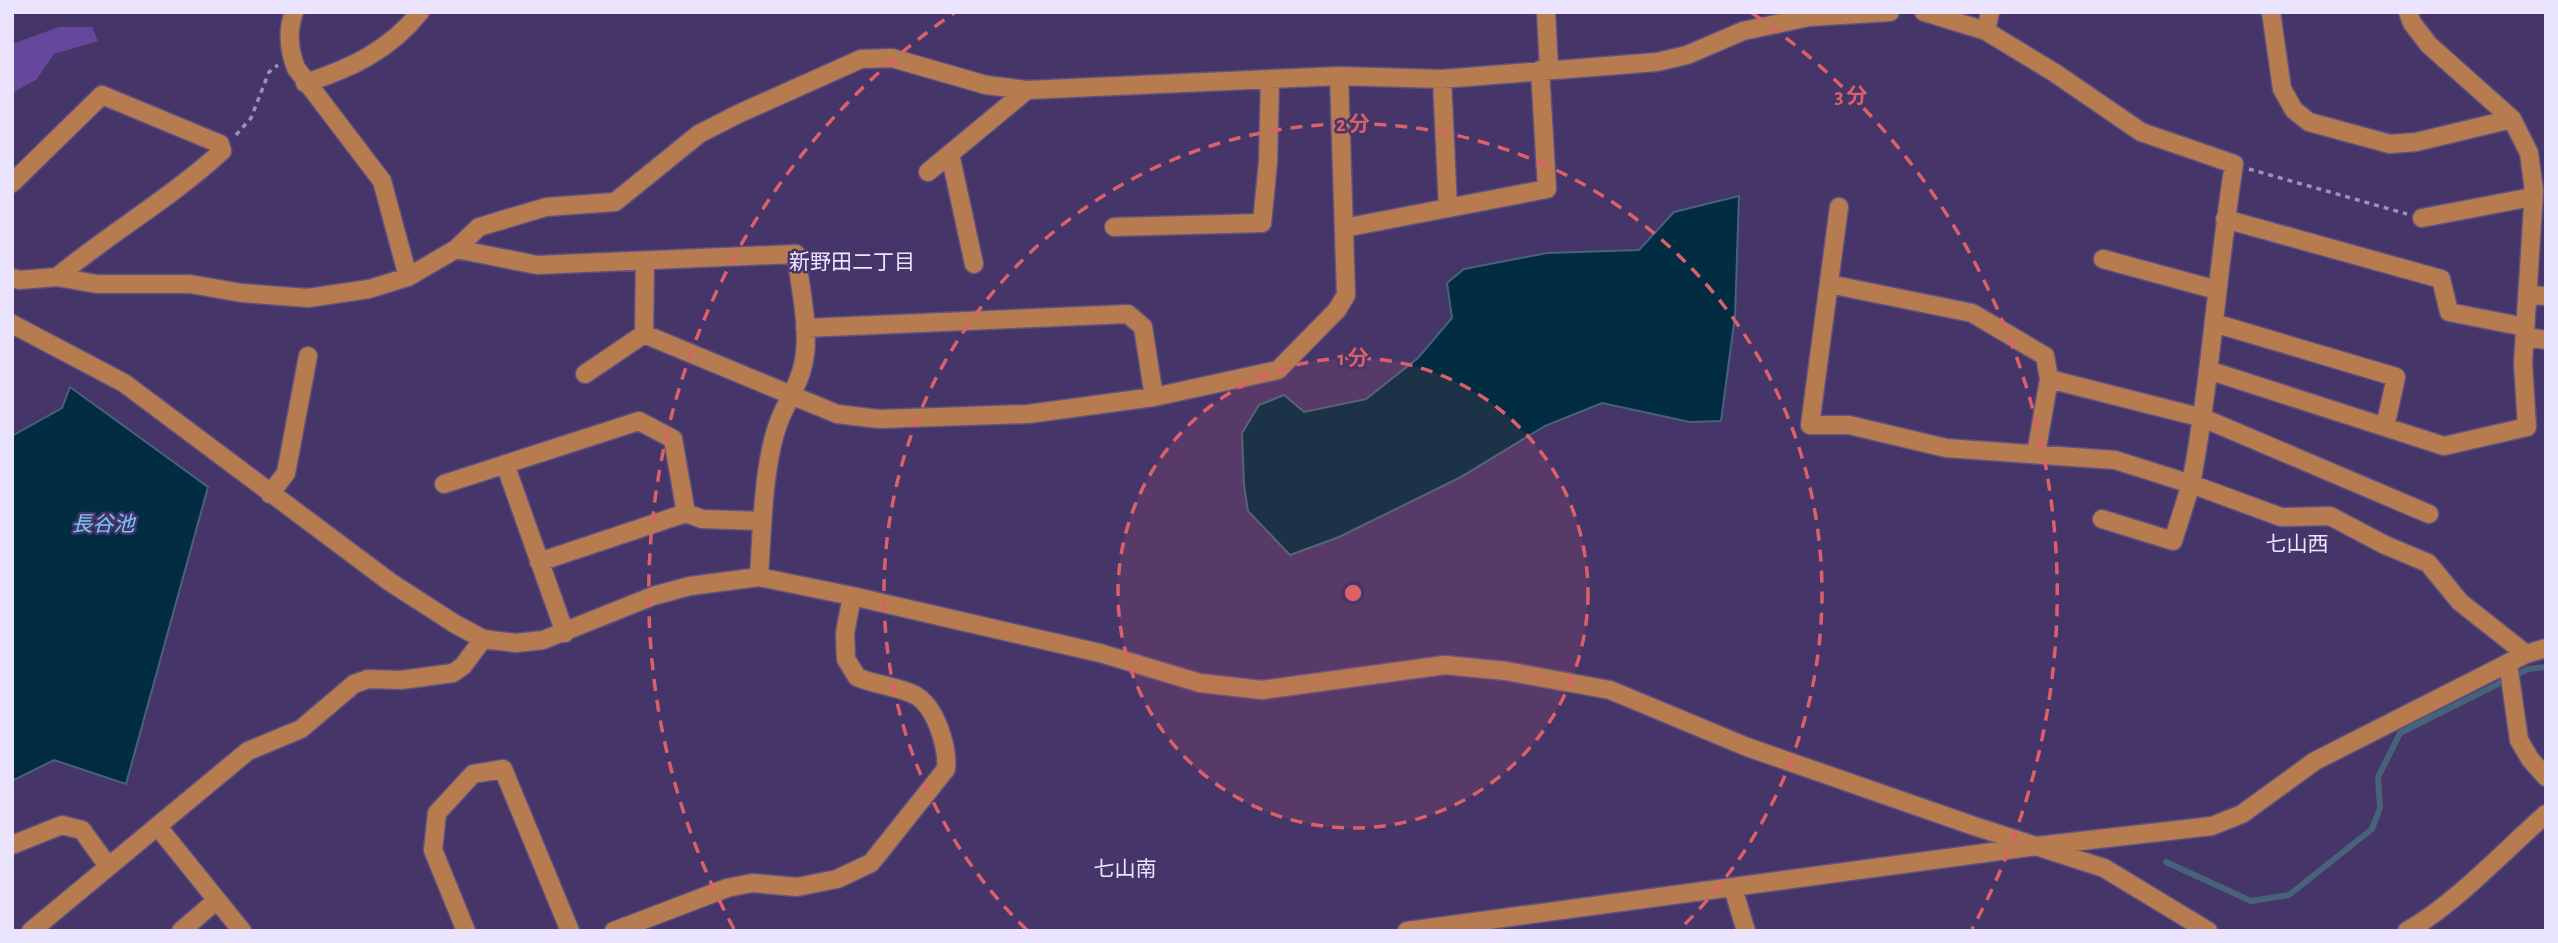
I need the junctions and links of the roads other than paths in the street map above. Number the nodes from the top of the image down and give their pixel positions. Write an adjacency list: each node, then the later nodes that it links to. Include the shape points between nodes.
1 (294, 12): 15 (street, via 289,26 291,55)
2 (420, 12): 15 (street, via 381,50 340,72)
3 (1546, 12): 11 (street)
4 (1890, 12): 9 (street)
5 (1924, 12): 10 (street)
6 (1990, 12): 10 (street)
7 (2271, 12): 17 (street, via 2282,89 2294,110 2309,122 2390,144)
8 (2409, 12): 17 (street, via 2429,45)
9 (1809, 15): 11 (street, via 1743,31 1687,55 1657,62)
10 (1986, 31): 25 (street, via 2141,132 2234,164)
11 (1545, 69): 14 (street); 23 (street, via 1547,189)
12 (1339, 76): 13 (street); 14 (street); 27 (street)
13 (1270, 79): 16 (street); 26 (street, via 1262,223)
14 (1442, 79): 23 (street)
15 (305, 82): 33 (street, via 382,181)
16 (1027, 89): 18 (street); 28 (street, via 986,85 892,58 862,60 699,134 615,202 546,207 479,227)
17 (2512, 119): 21 (street, via 2529,153)
18 (950, 154): 19 (street); 31 (street)
19 (928, 172)
20 (12, 183): 32 (street, via 102,95 220,144 222,151 202,169)
21 (2537, 193): 24 (street); 37 (street)
22 (1839, 207): 35 (street)
23 (1448, 208): 27 (street)
24 (2422, 218)
25 (2225, 219): 36 (street); 42 (street, via 2441,279 2449,312)
26 (1114, 227)
27 (1344, 228): 50 (street, via 1346,295 1278,370)
28 (456, 249): 30 (street, via 537,265); 33 (street)
29 (2103, 259): 36 (street)
30 (645, 261): 41 (street, via 796,254); 43 (street)
31 (974, 264)
32 (57, 277): 33 (street, via 97,284 190,284 308,298 369,289); 34 (street)
33 (408, 277)
34 (12, 278)
35 (1829, 284): 48 (street, via 1972,313 2045,356); 53 (street, via 1810,425 1849,425 1946,448)
36 (2217, 290): 39 (street)
37 (2527, 295): 38 (street); 42 (street)
38 (2546, 296)
39 (2214, 323): 46 (street); 52 (street, via 2396,377)
40 (12, 324): 57 (street, via 124,383)
41 (804, 328): 49 (street, via 804,364); 50 (street, via 1128,314 1143,327)
42 (2525, 332): 44 (street); 52 (street, via 2527,427 2444,446)
43 (644, 334): 47 (street); 49 (street)
44 (2546, 340)
45 (308, 356): 57 (street, via 286,473)
46 (2208, 370): 51 (street); 52 (street)
47 (585, 374)
48 (2049, 379): 51 (street); 53 (street)
49 (793, 396): 50 (street, via 837,414 879,419 1028,414); 61 (street, via 780,419 771,453)
50 (1154, 397)
51 (2203, 418): 56 (street); 59 (street)
52 (2385, 427)
53 (2036, 454): 56 (street, via 2115,460)
54 (505, 464): 55 (street); 58 (street, via 639,421 673,439); 62 (street)
55 (444, 484)
56 (2190, 484): 60 (street, via 2172,541); 68 (street, via 2281,517 2330,516 2428,563 2460,602)
57 (270, 494): 66 (street, via 390,582)
58 (685, 513): 61 (street, via 702,519); 62 (street)
59 (2429, 514)
60 (2102, 519)
61 (762, 521): 63 (street)
62 (539, 562): 65 (street)
63 (759, 578): 64 (street); 65 (street, via 690,586 653,596)
64 (852, 596): 74 (street, via 1100,653 1200,683 1262,690 1445,665 1609,690 1747,747); 83 (street, via 846,659 857,677 915,695 926,706 947,754 946,769 872,863 837,878 797,887 752,883 727,888)
65 (565, 633): 66 (street, via 516,643)
66 (483, 639): 72 (street, via 453,673 354,684 300,729 248,751)
67 (2546, 648): 68 (street)
68 (2526, 654): 69 (street)
69 (2508, 663): 70 (street, via 2519,740); 74 (street, via 2315,761 2242,814 2212,826)
70 (2546, 777)
71 (2546, 814): 87 (street, via 2460,891)
72 (158, 827): 75 (street); 77 (street)
73 (12, 845): 75 (street, via 62,825 82,831)
74 (2037, 846): 76 (street); 86 (street, via 2104,868)
75 (108, 866): 78 (street)
76 (1733, 888): 84 (street); 85 (street)
77 (217, 900): 79 (street); 80 (street)
78 (31, 931)
79 (181, 931)
80 (242, 931)
81 (467, 931): 82 (street, via 433,850 437,813 473,774 503,769)
82 (570, 931)
83 (614, 931)
84 (1407, 931)
85 (1746, 931)
86 (2208, 931)
87 (2407, 931)

